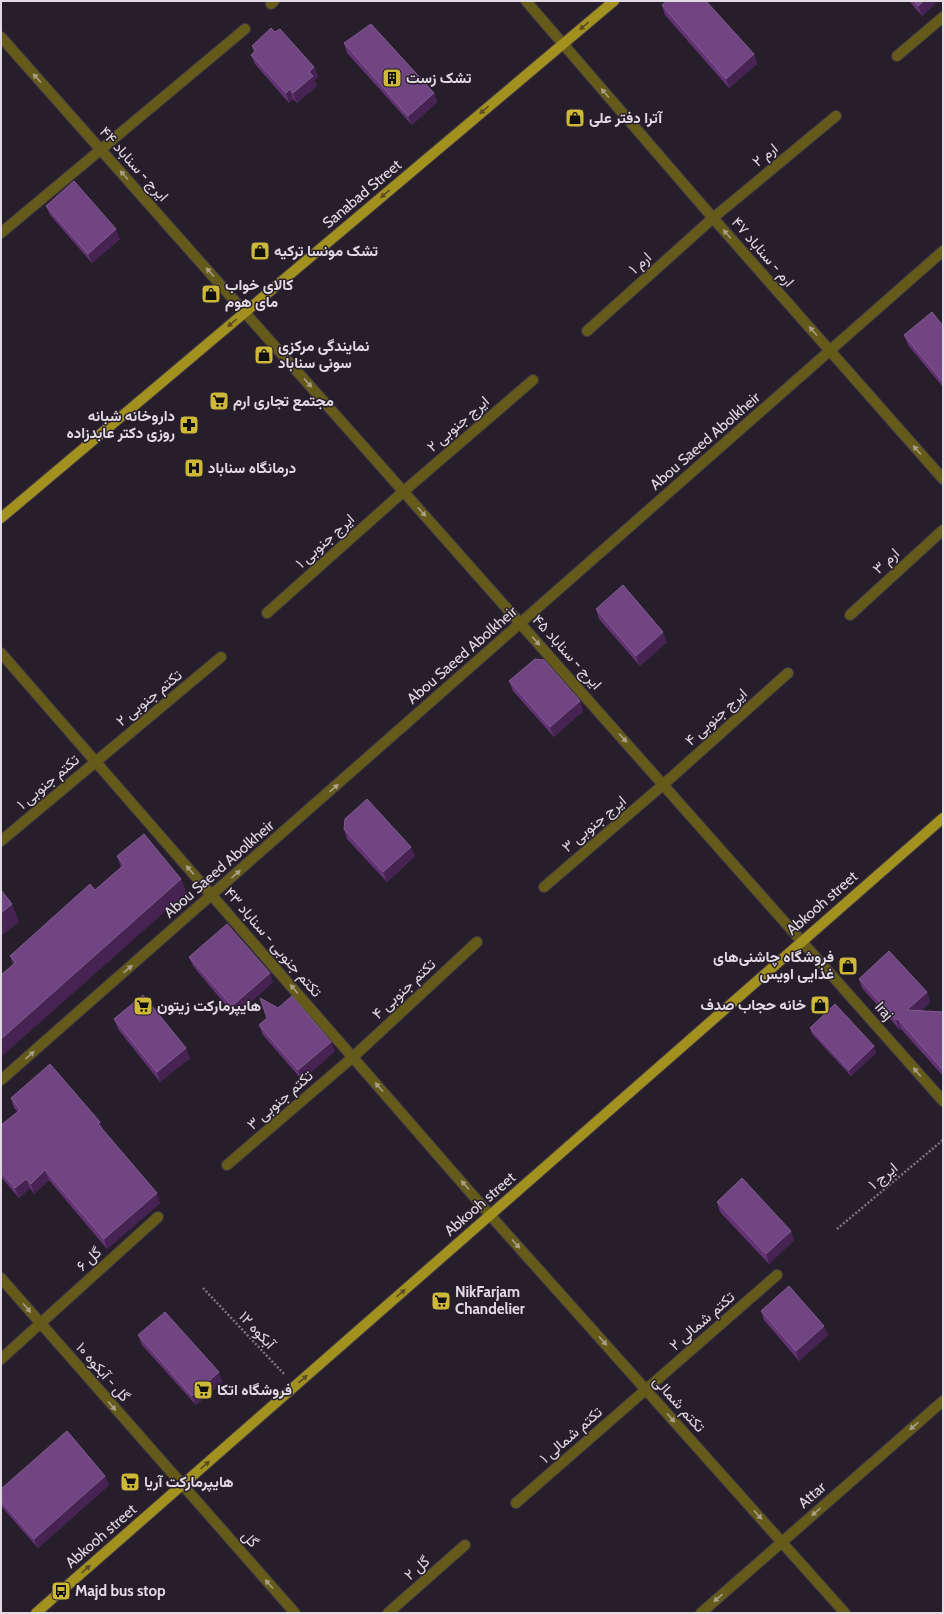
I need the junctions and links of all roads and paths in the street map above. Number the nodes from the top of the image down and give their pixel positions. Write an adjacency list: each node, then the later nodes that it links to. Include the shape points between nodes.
1 (526, 1): 6 (street, ارم - سناباد ۴۷)
2 (614, 1): 6 (main road, Sanabad Street, one-way to 6)
3 (943, 17): 7 (street)
4 (245, 29): 9 (street)
5 (1, 37): 9 (street, ایرج - سناباد ۴۴, one-way to 5)
6 (563, 43): 10 (street, ارم - سناباد ۴۷, one-way to 6); 13 (main road, Sanabad Street, one-way to 13)
7 (897, 56)
8 (836, 116): 10 (street, ارم ۲)
9 (101, 149): 11 (street); 13 (street, ایرج - سناباد ۴۴, one-way to 9)
10 (713, 218): 14 (street, ارم ۱); 15 (street, ارم - سناباد ۴۷, one-way to 10)
11 (1, 233)
12 (943, 251): 15 (street, Abou Saeed Abolkheir)
13 (245, 312): 18 (street, ایرج - سناباد ۴۵, one-way to 18); 19 (main road, Sanabad Street, one-way to 19)
14 (587, 331)
15 (830, 351): 17 (street, ارم - سناباد ۴۷, one-way to 15); 23 (street, Abou Saeed Abolkheir)
16 (533, 380): 18 (street, ایرج جنوبی ۲)
17 (943, 479)
18 (404, 491): 21 (street, ایرج جنوبی ۱); 23 (street, ایرج - سناباد ۴۵, one-way to 23)
19 (1, 518)
20 (943, 530): 22 (street, ارم ۳)
21 (266, 613)
22 (850, 615)
23 (520, 623): 28 (street, ایرج - سناباد ۴۵, one-way to 28); 32 (street, Abou Saeed Abolkheir, one-way to 23)
24 (1, 653): 27 (street, تکتم جنوبی - سناباد ۴۳)
25 (221, 658): 27 (street, تکتم جنوبی ۲)
26 (788, 673): 28 (street, ایرج جنوبی ۴)
27 (95, 761): 30 (street, تکتم جنوبی ۱); 32 (street, تکتم جنوبی - سناباد ۴۳, one-way to 27)
28 (664, 784): 31 (street, ایرج جنوبی ۳); 33 (street, ایرج - سناباد ۴۵)
29 (943, 818): 33 (main road, Abkooh street)
30 (1, 841)
31 (544, 887)
32 (212, 895): 35 (street, تکتم جنوبی - سناباد ۴۳, one-way to 32); 36 (street, Abou Saeed Abolkheir, one-way to 32)
33 (802, 941): 37 (street, Iraj, one-way to 33); 40 (main road, Abkooh street)
34 (477, 942): 35 (street, تکتم جنوبی ۴)
35 (352, 1057): 39 (street, تکتم جنوبی ۳); 40 (street, تکتم جنوبی - سناباد ۴۳, one-way to 35)
36 (1, 1080)
37 (943, 1101)
38 (943, 1140): 42 (path, ایرج ۱)
39 (227, 1165)
40 (490, 1215): 48 (main road, Abkooh street, one-way to 40); 49 (street, تکتم شمالی, one-way to 49)
41 (158, 1218): 46 (street, گل ۶)
42 (837, 1230)
43 (778, 1275): 49 (street, تکتم شمالی ۲)
44 (1, 1278): 46 (street, گل - آبکوه ۱۰, one-way to 46)
45 (203, 1288): 48 (path, آبکوه ۱۲)
46 (40, 1323): 47 (street, گل ۶); 51 (street, گل - آبکوه ۱۰, one-way to 51)
47 (1, 1359)
48 (295, 1386): 51 (main road, Abkooh street, one-way to 48)
49 (645, 1389): 52 (street, تکتم شمالی ۱); 53 (street, تکتم شمالی, one-way to 53)
50 (943, 1400): 53 (street, Attar, one-way to 53)
51 (182, 1485): 55 (main road, Abkooh street, one-way to 51); 56 (street, گل, one-way to 51)
52 (516, 1503)
53 (782, 1542): 58 (street, Attar, one-way to 58); 59 (street, تکتم شمالی)
54 (465, 1545): 57 (street, گل ۲)
55 (36, 1613)
56 (295, 1613)
57 (388, 1613)
58 (701, 1613)
59 (845, 1613)

